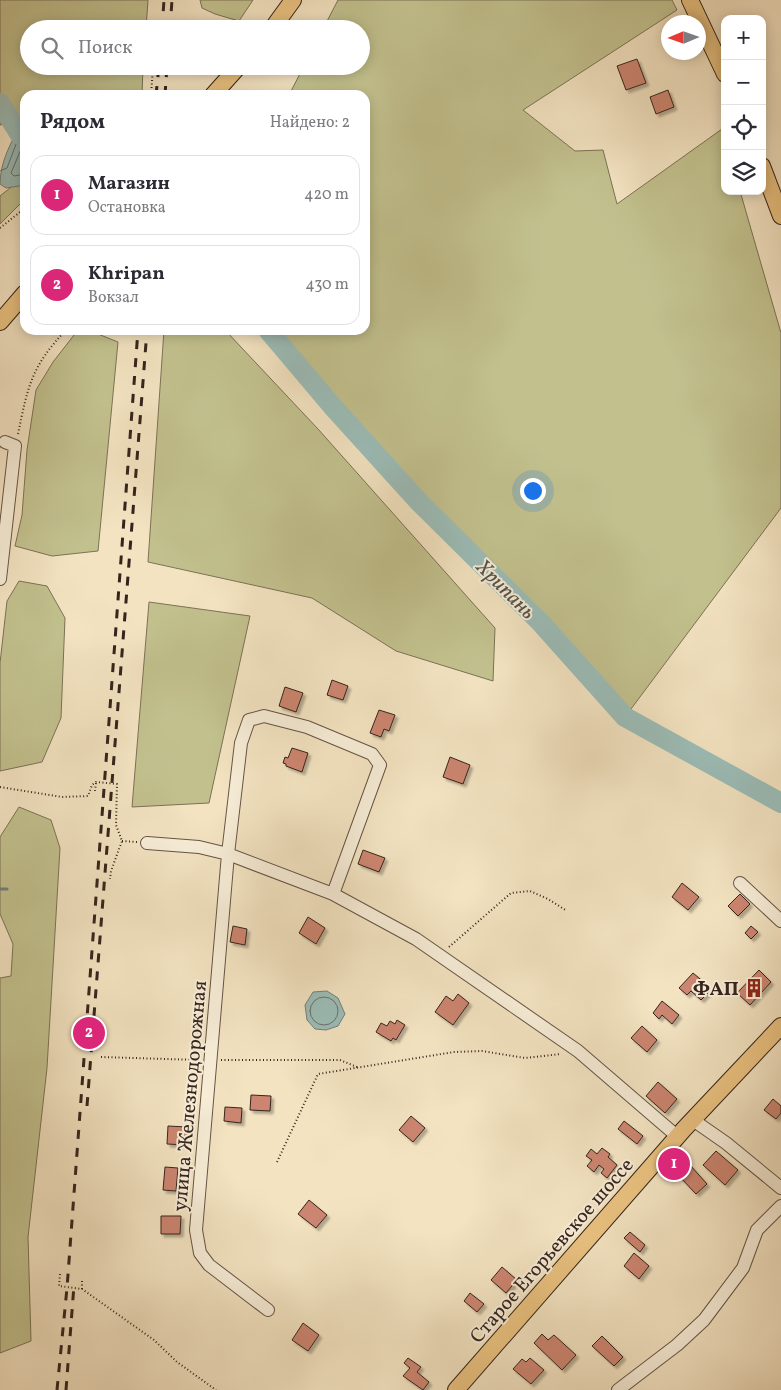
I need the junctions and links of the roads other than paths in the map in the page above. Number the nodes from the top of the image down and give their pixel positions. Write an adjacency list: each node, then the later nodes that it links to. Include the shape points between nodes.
1 (293, 0): 3 (main road)
2 (690, 0): 4 (main road)
3 (279, 20)
4 (721, 66)
5 (231, 75): 6 (main road)
6 (218, 90)
7 (766, 177): 8 (main road)
8 (781, 216)
9 (20, 299): 10 (main road)
10 (0, 322)
11 (10, 444): 12 (street)
12 (0, 579)
13 (147, 843): 14 (street, via 199,846)
14 (228, 854): 16 (street); 16 (street, улица Железнодорожная, via 242,743 249,720 264,716 306,727 372,754 380,765); 23 (street, улица Железнодорожная, via 196,1230 200,1253 209,1265)
15 (740, 883): 17 (street)
16 (333, 894): 20 (street, via 440,954 578,1051)
17 (781, 921)
18 (781, 1026): 19 (main road, Старое Егорьевское шоссе)
19 (693, 1120): 20 (main road, Старое Егорьевское шоссе); 21 (street)
20 (678, 1137): 24 (main road, Старое Егорьевское шоссе)
21 (781, 1188)
22 (781, 1206): 25 (street, via 756,1230 743,1268 704,1320)
23 (268, 1310)
24 (456, 1390)
25 (618, 1390)

